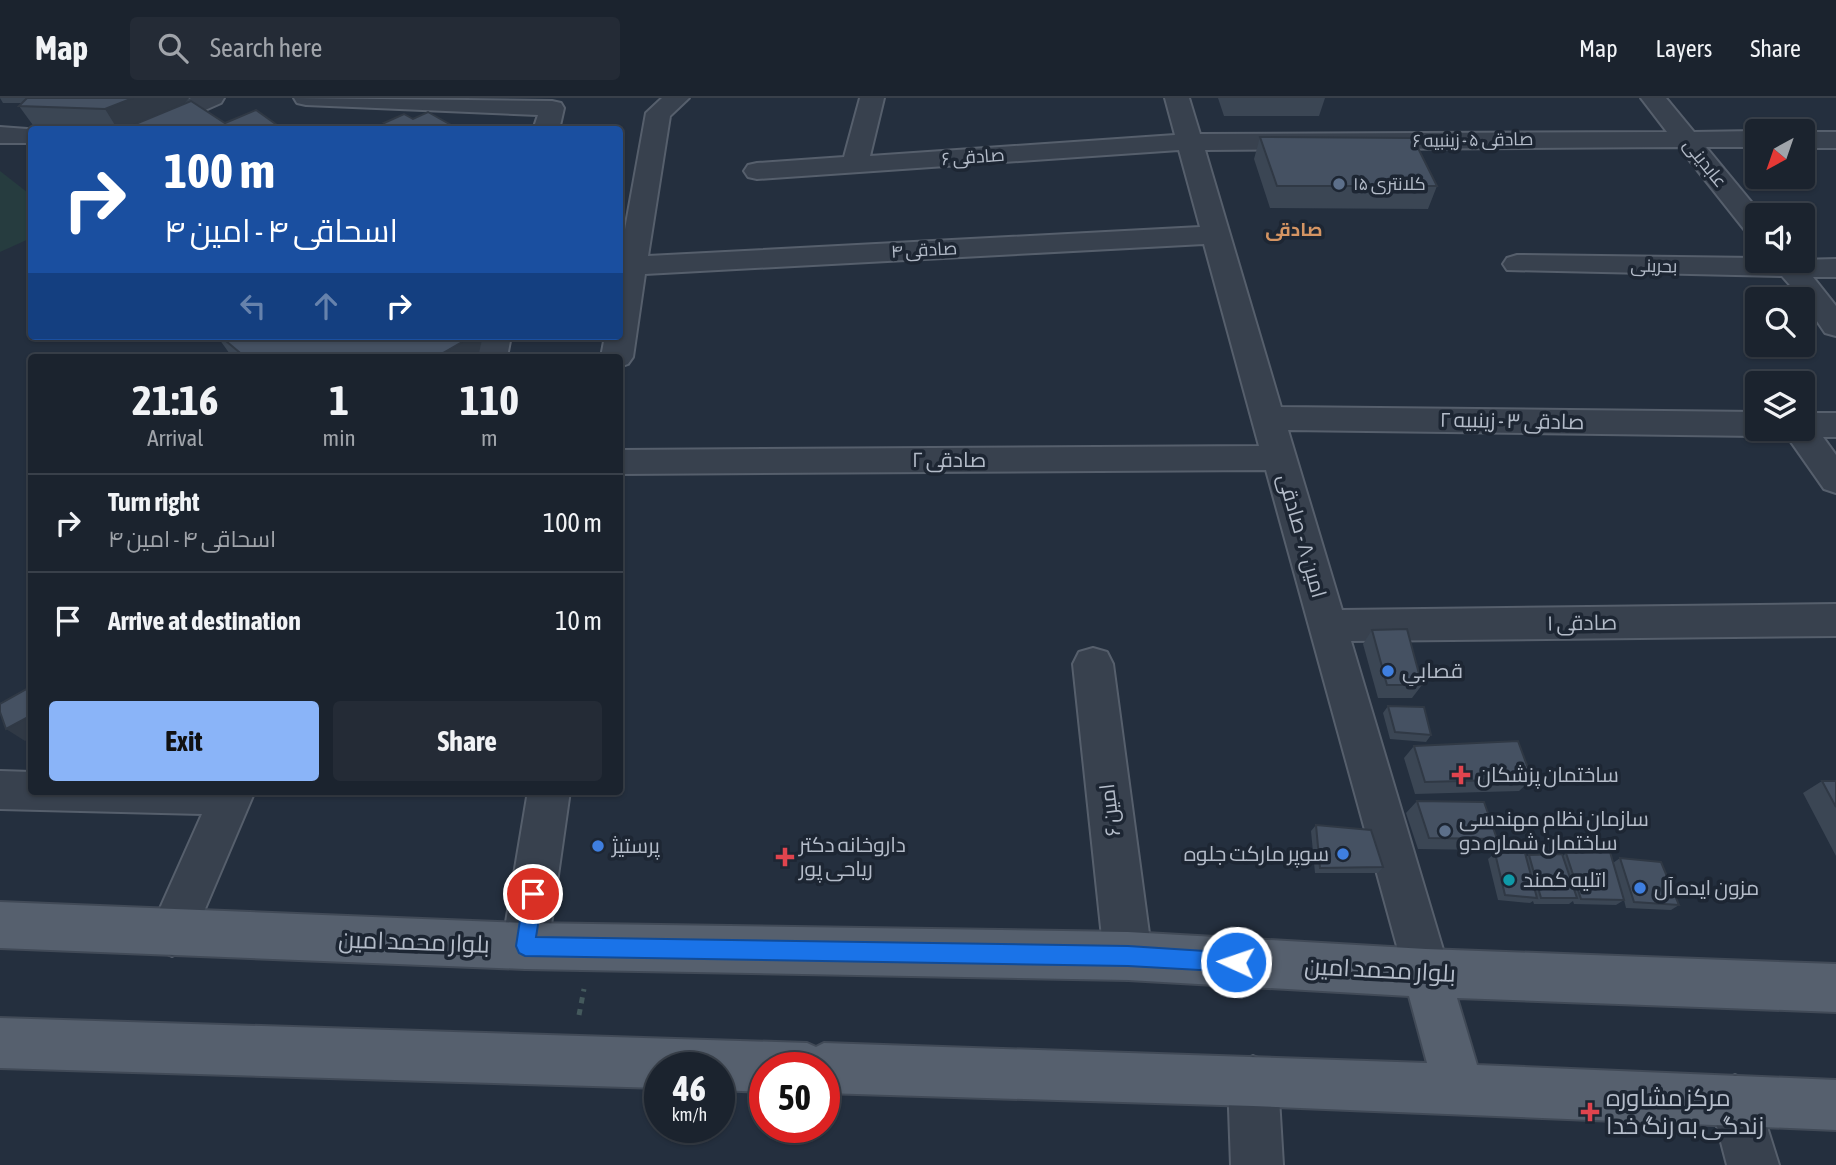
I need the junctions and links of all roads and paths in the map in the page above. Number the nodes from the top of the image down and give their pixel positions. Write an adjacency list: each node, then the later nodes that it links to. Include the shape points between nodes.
1 (212, 98): 9 (street)
2 (301, 98): 8 (street)
3 (677, 98): 24 (street, via 658,113)
4 (872, 98): 18 (street)
5 (1177, 98): 17 (street, امین ۸ - صادقی)
6 (1653, 98): 13 (street, عابدینی)
7 (503, 102): 8 (street); 10 (street, via 552,108)
8 (312, 108)
9 (147, 126)
10 (547, 126)
11 (0, 135): 12 (street)
12 (28, 135)
13 (1684, 138): 14 (street, صادقی ۵ - زینبیه ۶); 17 (street, صادقی ۵ - زینبیه ۶); 20 (street, عابدینی)
14 (1745, 139)
15 (1815, 140): 16 (street)
16 (1836, 140)
17 (1190, 142): 18 (street, صادقی ۶); 21 (street, امین ۸ - صادقی)
18 (855, 165): 19 (street, صادقی ۶)
19 (757, 171)
20 (1745, 212)
21 (1216, 235): 24 (street, صادقی ۴); 30 (street, امین ۸ - صادقی)
22 (1517, 264): 23 (street, بحرینی)
23 (1745, 264)
24 (632, 266): 28 (street)
25 (1815, 266): 26 (street, بحرینی)
26 (1836, 268)
27 (1795, 273): 29 (street)
28 (623, 321)
29 (1836, 326)
30 (1266, 418): 31 (street, صادقی ۳ - زینبیه ۲); 35 (street, امین ۸ - صادقی)
31 (1745, 424)
32 (1836, 425): 33 (street)
33 (1815, 426)
34 (1810, 441): 37 (street)
35 (1279, 457): 36 (street, صادقی ۲); 39 (street, امین ۸ - صادقی)
36 (623, 462)
37 (1836, 480)
38 (1836, 620): 39 (street, صادقی ۱)
39 (1328, 626): 50 (street, امین ۸ - صادقی)
40 (1093, 664): 49 (street, امین ۶)
41 (0, 790): 42 (street)
42 (28, 791)
43 (232, 795): 46 (street)
44 (548, 795): 47 (street)
45 (0, 925): 46 (main road, بلوار محمد امین)
46 (172, 933): 47 (main road, بلوار محمد امین)
47 (525, 946): 48 (main road, بلوار محمد امین)
48 (593, 947): 49 (main road, بلوار محمد امین); 53 (path)
49 (1128, 956): 50 (main road, بلوار محمد امین)
50 (1426, 973): 51 (main road, بلوار محمد امین); 57 (main road)
51 (1836, 988)
52 (0, 1043): 53 (main road)
53 (569, 1060): 54 (main road)
54 (749, 1066)
55 (840, 1068): 56 (main road)
56 (1253, 1081): 57 (main road); 60 (street)
57 (1460, 1091): 58 (main road)
58 (1735, 1100): 59 (main road); 61 (street)
59 (1836, 1105)
60 (1256, 1165)
61 (1753, 1165)

